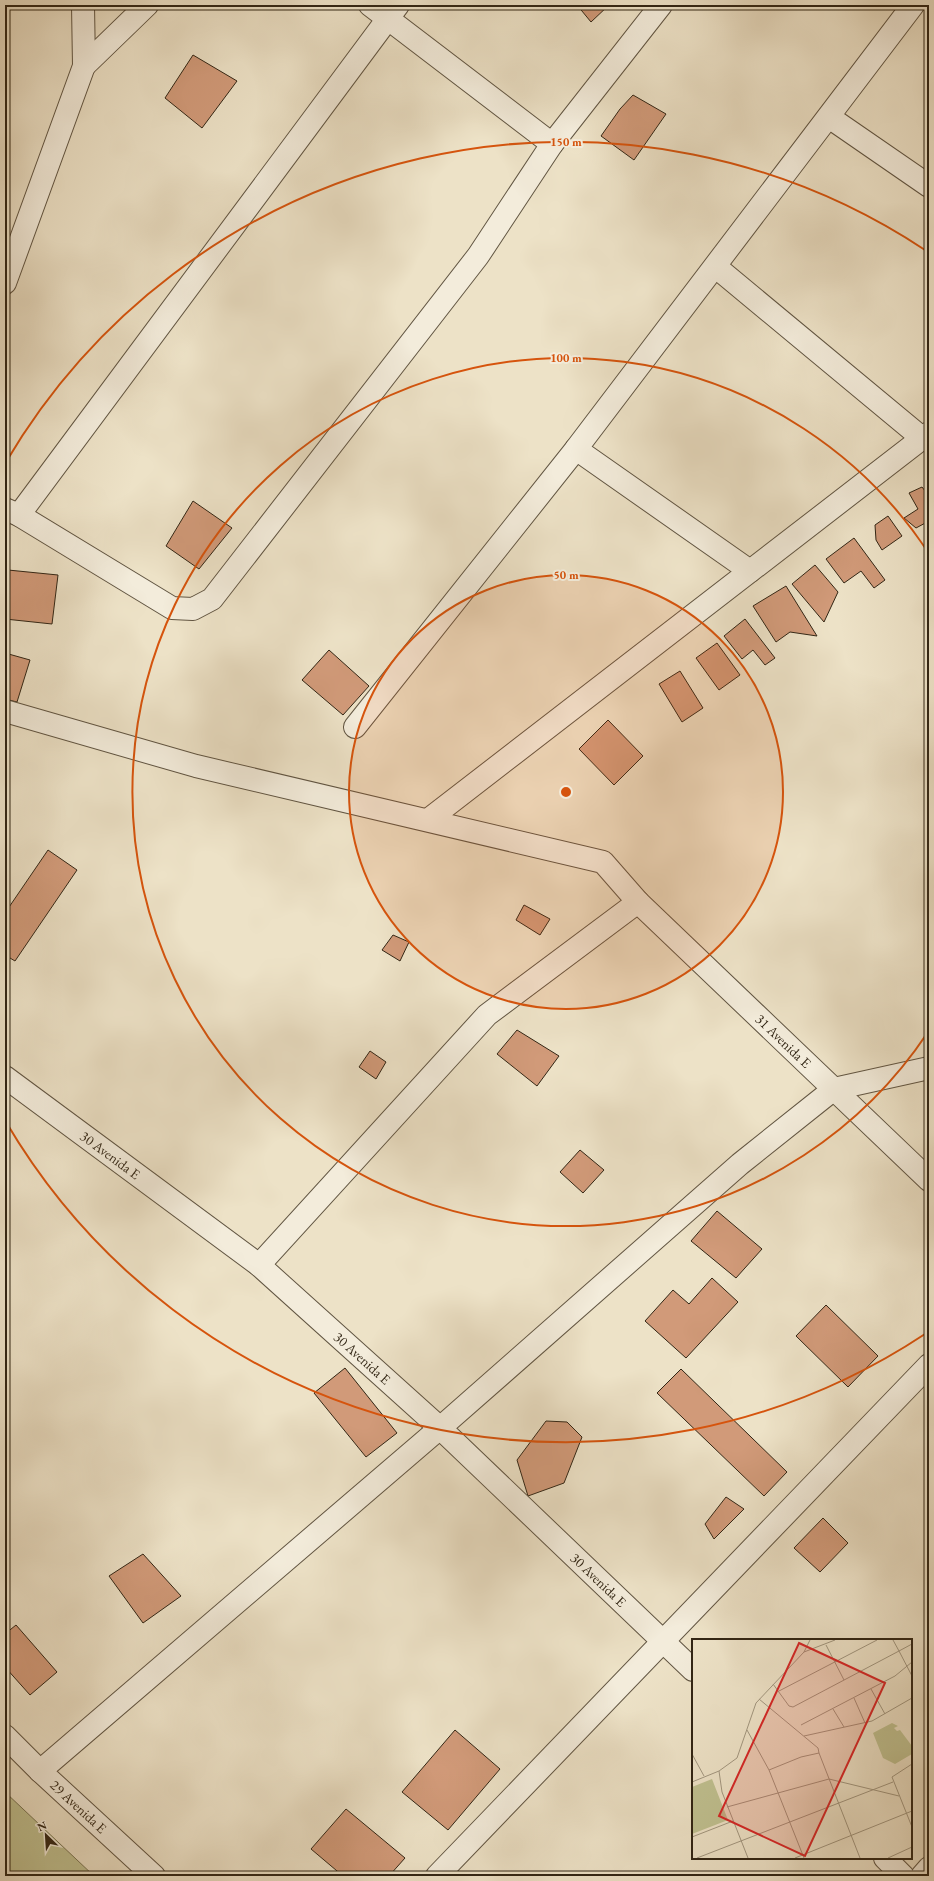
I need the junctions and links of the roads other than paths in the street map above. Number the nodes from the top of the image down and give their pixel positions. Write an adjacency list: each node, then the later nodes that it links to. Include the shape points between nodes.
1 (84, 5): 7 (street)
2 (147, 5): 7 (street)
3 (370, 5): 6 (street)
4 (661, 5): 9 (street)
5 (913, 5): 8 (street)
6 (393, 12): 9 (street); 15 (street)
7 (84, 66): 12 (street)
8 (829, 116): 10 (street); 11 (street)
9 (552, 144): 15 (street, via 478,256 212,599 193,609 172,608)
10 (929, 186)
11 (716, 267): 13 (street); 14 (street)
12 (5, 283)
13 (926, 436): 16 (street)
14 (576, 449): 16 (street); 18 (street)
15 (12, 512)
16 (750, 571): 19 (street)
17 (5, 711): 19 (street, 31 Avenida E, via 196,766)
18 (354, 727)
19 (428, 820): 20 (street, 31 Avenida E, via 603,862)
20 (638, 902): 23 (street, 31 Avenida E); 25 (street, via 487,1015)
21 (929, 1068): 23 (street)
22 (5, 1077): 25 (street, 30 Avenida E)
23 (834, 1089): 24 (street, 31 Avenida E); 27 (street, via 740,1164)
24 (929, 1180)
25 (259, 1265): 27 (street, 30 Avenida E)
26 (929, 1365): 28 (street)
27 (440, 1428): 28 (street, 30 Avenida E); 31 (street)
28 (663, 1640): 29 (street, 30 Avenida E); 35 (street)
29 (692, 1669)
30 (5, 1736): 31 (street, 29 Avenida E)
31 (40, 1771): 34 (street, 29 Avenida E)
32 (886, 1859): 36 (street)
33 (929, 1868): 37 (street)
34 (145, 1873)
35 (437, 1876)
36 (903, 1876)
37 (922, 1876)

